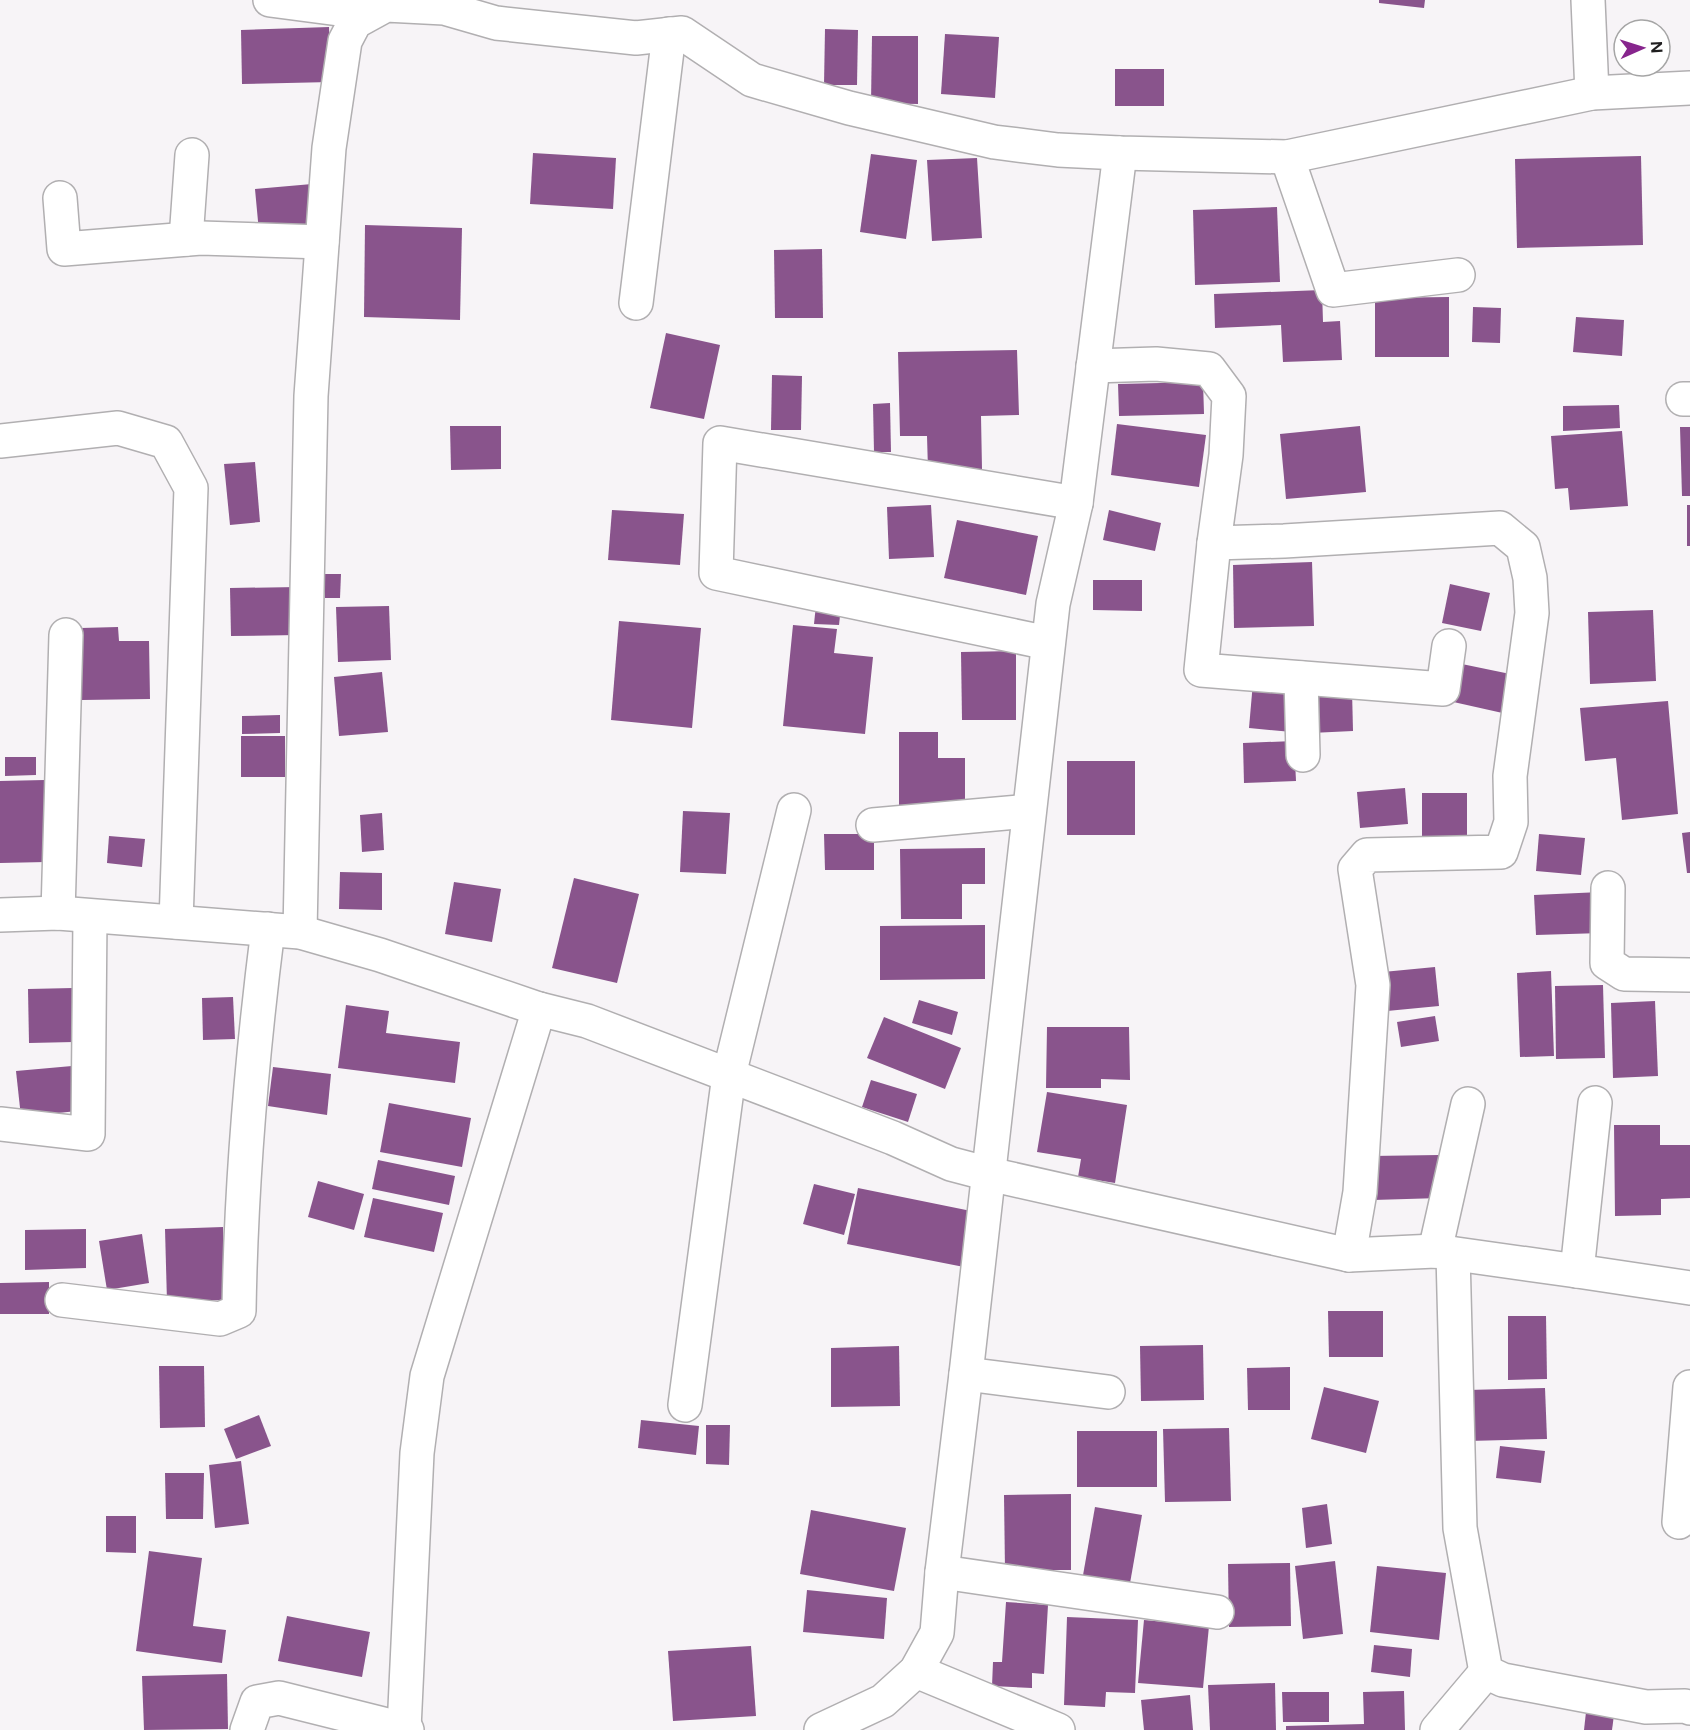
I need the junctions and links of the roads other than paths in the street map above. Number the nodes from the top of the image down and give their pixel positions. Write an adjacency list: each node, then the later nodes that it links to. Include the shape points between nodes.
1 (270, 0): 3 (street)
2 (1588, 0): 6 (street)
3 (369, 13): 4 (street, via 386,5 444,8 496,23 545,29 636,38); 12 (street, via 355,22 345,41 329,148)
4 (669, 34): 7 (street, via 682,33 752,80 849,108 994,142); 14 (street)
5 (1690, 87): 6 (street)
6 (1592, 93): 9 (street)
7 (1120, 153): 9 (street); 15 (street)
8 (192, 155): 11 (street)
9 (1287, 157): 13 (street, via 1333,290)
10 (60, 198): 11 (street, via 64,249)
11 (186, 239): 12 (street)
12 (322, 242): 31 (street)
13 (1458, 275)
14 (636, 303)
15 (1093, 366): 17 (street); 18 (street, via 1156,364 1209,369 1228,396 1226,455)
16 (0, 441): 30 (street, via 118,428 165,442 191,488)
17 (1076, 503): 20 (street); 20 (street, via 720,443 716,573)
18 (1214, 543): 22 (street, via 1201,670); 40 (street, via 1500,528 1523,548 1530,578 1532,613 1510,776 1511,822 1501,852 1367,855 1355,870 1373,985 1360,1192)
19 (66, 635): 29 (street)
20 (1048, 642): 25 (street)
21 (1449, 646): 22 (street, via 1443,689)
22 (1301, 678): 23 (street)
23 (1303, 756)
24 (794, 810): 34 (street)
25 (1029, 811): 26 (street); 38 (street)
26 (873, 825)
27 (1608, 888): 32 (street, via 1607,963 1624,974)
28 (0, 915): 29 (street)
29 (74, 915): 30 (street); 37 (street, via 88,1134)
30 (176, 922): 31 (street)
31 (284, 930): 33 (street, via 380,955); 43 (street, via 255,1030 239,1311 220,1319)
32 (1690, 975)
33 (539, 1009): 34 (street, via 587,1021); 55 (street, via 427,1376 417,1453)
34 (729, 1075): 38 (street, via 951,1164); 47 (street)
35 (1595, 1103): 41 (street)
36 (1468, 1104): 39 (street)
37 (0, 1124)
38 (989, 1174): 40 (street); 44 (street)
39 (1444, 1253): 40 (street); 41 (street); 52 (street, via 1460,1528)
40 (1349, 1255)
41 (1577, 1271): 42 (street)
42 (1690, 1288)
43 (62, 1300)
44 (966, 1374): 46 (street); 49 (street)
45 (1690, 1388): 48 (street)
46 (1108, 1392)
47 (685, 1405)
48 (1679, 1522)
49 (942, 1572): 50 (street); 51 (street, via 937,1633)
50 (1217, 1612)
51 (916, 1671): 56 (street, via 883,1701); 57 (street)
52 (1486, 1672): 53 (street, via 1503,1680 1646,1707); 58 (street)
53 (1690, 1708)
54 (247, 1730): 55 (street, via 256,1701 279,1698)
55 (405, 1730)
56 (821, 1730)
57 (1058, 1730)
58 (1437, 1730)

